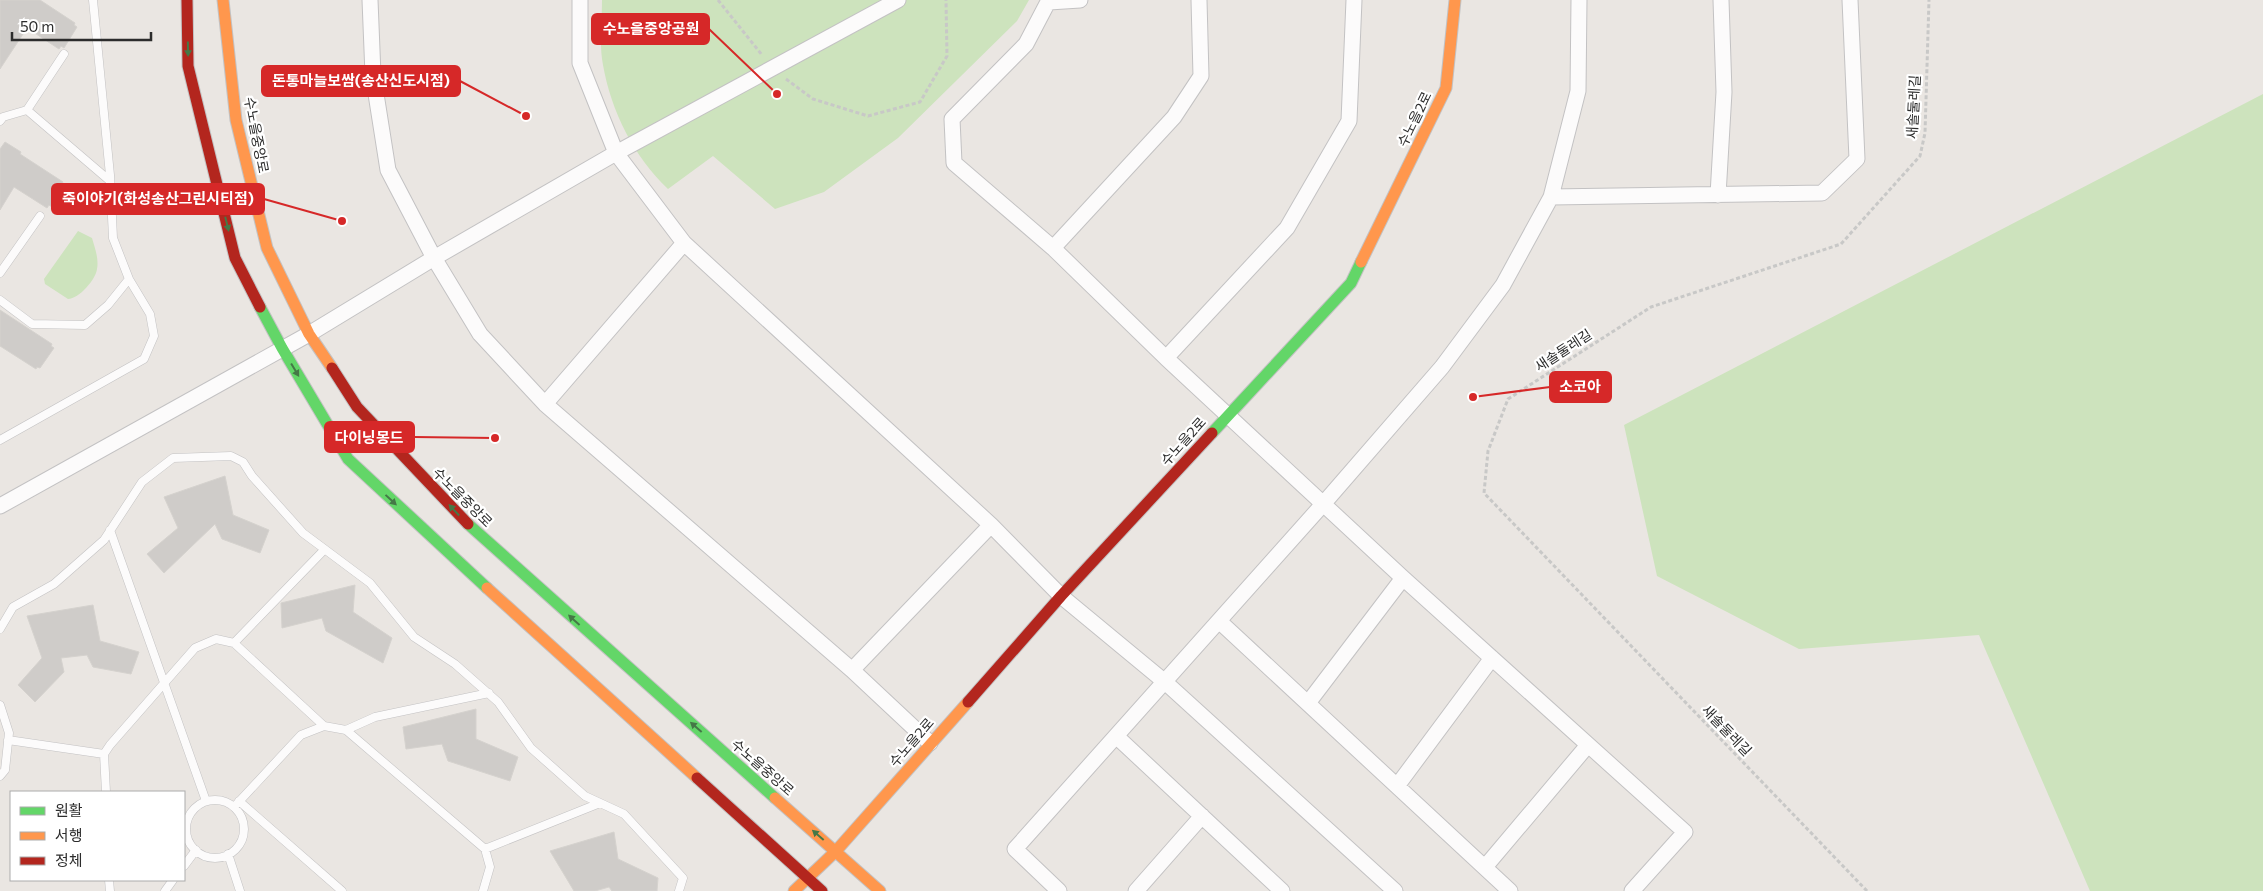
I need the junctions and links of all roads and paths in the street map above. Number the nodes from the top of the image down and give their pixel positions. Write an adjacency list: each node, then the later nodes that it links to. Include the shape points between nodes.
1 (88, 0): 19 (lane)
2 (94, 0): 19 (lane)
3 (187, 0): 36 (main road, one-way to 36, via 188,66 235,258)
4 (223, 0): 35 (main road, 수노을중앙로, via 236,120 267,248)
5 (370, 0): 31 (street, via 374,75 388,170)
6 (580, 0): 24 (street, via 580,63)
7 (718, 0): 21 (path)
8 (898, 0): 21 (street)
9 (946, 0): 21 (path, via 947,56 920,102 868,116 813,99)
10 (1080, 0): 18 (street)
11 (1199, 0): 30 (street, via 1201,76 1174,117)
12 (1354, 0): 37 (street, via 1349,121 1287,228)
13 (1455, 0): 39 (main road, 수노을2로, via 1446,88 1351,283)
14 (1579, 0): 27 (street, via 1578,90)
15 (1721, 0): 26 (street, via 1724,92)
16 (1850, 0): 26 (street, via 1857,159 1822,193)
17 (1929, 0): 92 (path, 새솔둘레길, via 1924,133 1920,156 1914,164 1841,244 1651,308 1508,399 1488,451 1484,493)
18 (1049, 1): 30 (street, via 1026,44 952,119 954,163)
19 (94, 17): 25 (lane)
20 (64, 54): 22 (lane)
21 (773, 68): 24 (street)
22 (27, 110): 23 (lane, via 3,117); 25 (lane)
23 (0, 121)
24 (616, 153): 29 (street); 31 (street)
25 (110, 181): 33 (lane, via 113,238)
26 (1718, 195): 27 (street)
27 (1551, 198): 41 (street, via 1503,285 1442,368)
28 (40, 216): 32 (lane)
29 (684, 243): 38 (street); 43 (street)
30 (1053, 248): 37 (street)
31 (434, 258): 35 (street); 38 (street, via 480,334)
32 (0, 273)
33 (129, 279): 34 (lane, via 108,305 85,325 32,324); 40 (lane, via 150,314 154,336 144,359)
34 (0, 300)
35 (309, 334): 36 (street); 74 (main road, 수노을중앙로, one-way to 35, via 462,519 357,407)
36 (282, 348): 42 (street); 78 (main road, one-way to 78, via 348,459)
37 (1166, 358): 39 (street)
38 (546, 404): 52 (street)
39 (1228, 414): 41 (street); 47 (main road, 수노을2로)
40 (0, 440)
41 (1324, 503): 46 (street); 48 (street)
42 (0, 506)
43 (990, 525): 47 (street); 52 (street)
44 (110, 530): 45 (lane, via 142,482 173,458 231,456 244,462 252,476 303,533); 49 (lane, via 104,540 54,584 13,607); 53 (lane)
45 (324, 550): 50 (lane); 55 (lane, via 370,583 414,637 455,664)
46 (1403, 578): 51 (street); 56 (street)
47 (1061, 596): 54 (street); 62 (main road, 수노을2로)
48 (1220, 621): 54 (street); 56 (street)
49 (0, 629)
50 (234, 643): 53 (lane, via 216,640 195,648); 58 (lane)
51 (1492, 658): 63 (street); 66 (street)
52 (852, 670): 62 (street)
53 (165, 681): 64 (lane); 68 (lane)
54 (1165, 682): 60 (street); 89 (street)
55 (489, 694): 59 (lane, via 375,717); 69 (lane, via 531,748 585,796)
56 (1308, 704): 66 (street)
57 (0, 705): 61 (lane, via 9,733)
58 (324, 726): 59 (lane); 70 (lane, via 301,735)
59 (346, 730): 72 (lane)
60 (1116, 736): 71 (street); 86 (street, via 1015,849)
61 (8, 740): 64 (lane); 65 (lane, via 5,770)
62 (930, 743): 74 (main road, 수노을2로)
63 (1588, 745): 77 (street); 91 (street, via 1685,832)
64 (104, 754): 67 (lane)
65 (0, 776)
66 (1397, 786): 77 (street)
67 (106, 791)
68 (206, 801): 70 (lane); 73 (lane, via 194,808 186,825 186,834)
69 (600, 803): 72 (lane); 82 (lane, via 624,814 683,878)
70 (237, 804): 75 (lane, via 244,827 243,837 239,846); 80 (lane)
71 (1202, 816): 87 (street); 88 (street)
72 (485, 849): 81 (lane, via 490,867)
73 (196, 850): 75 (lane, via 213,858); 76 (lane)
74 (836, 850): 78 (main road, 수노을2로); 85 (main road, 수노을중앙로)
75 (228, 854): 79 (lane)
76 (185, 865)
77 (1484, 867): 90 (street)
78 (807, 877): 83 (main road, 수노을2로); 84 (main road)
79 (240, 891)
80 (342, 891)
81 (483, 891)
82 (679, 891)
83 (794, 891)
84 (822, 891)
85 (880, 891)
86 (1059, 891)
87 (1136, 891)
88 (1282, 891)
89 (1395, 891)
90 (1510, 891)
91 (1632, 891)
92 (1867, 891)

